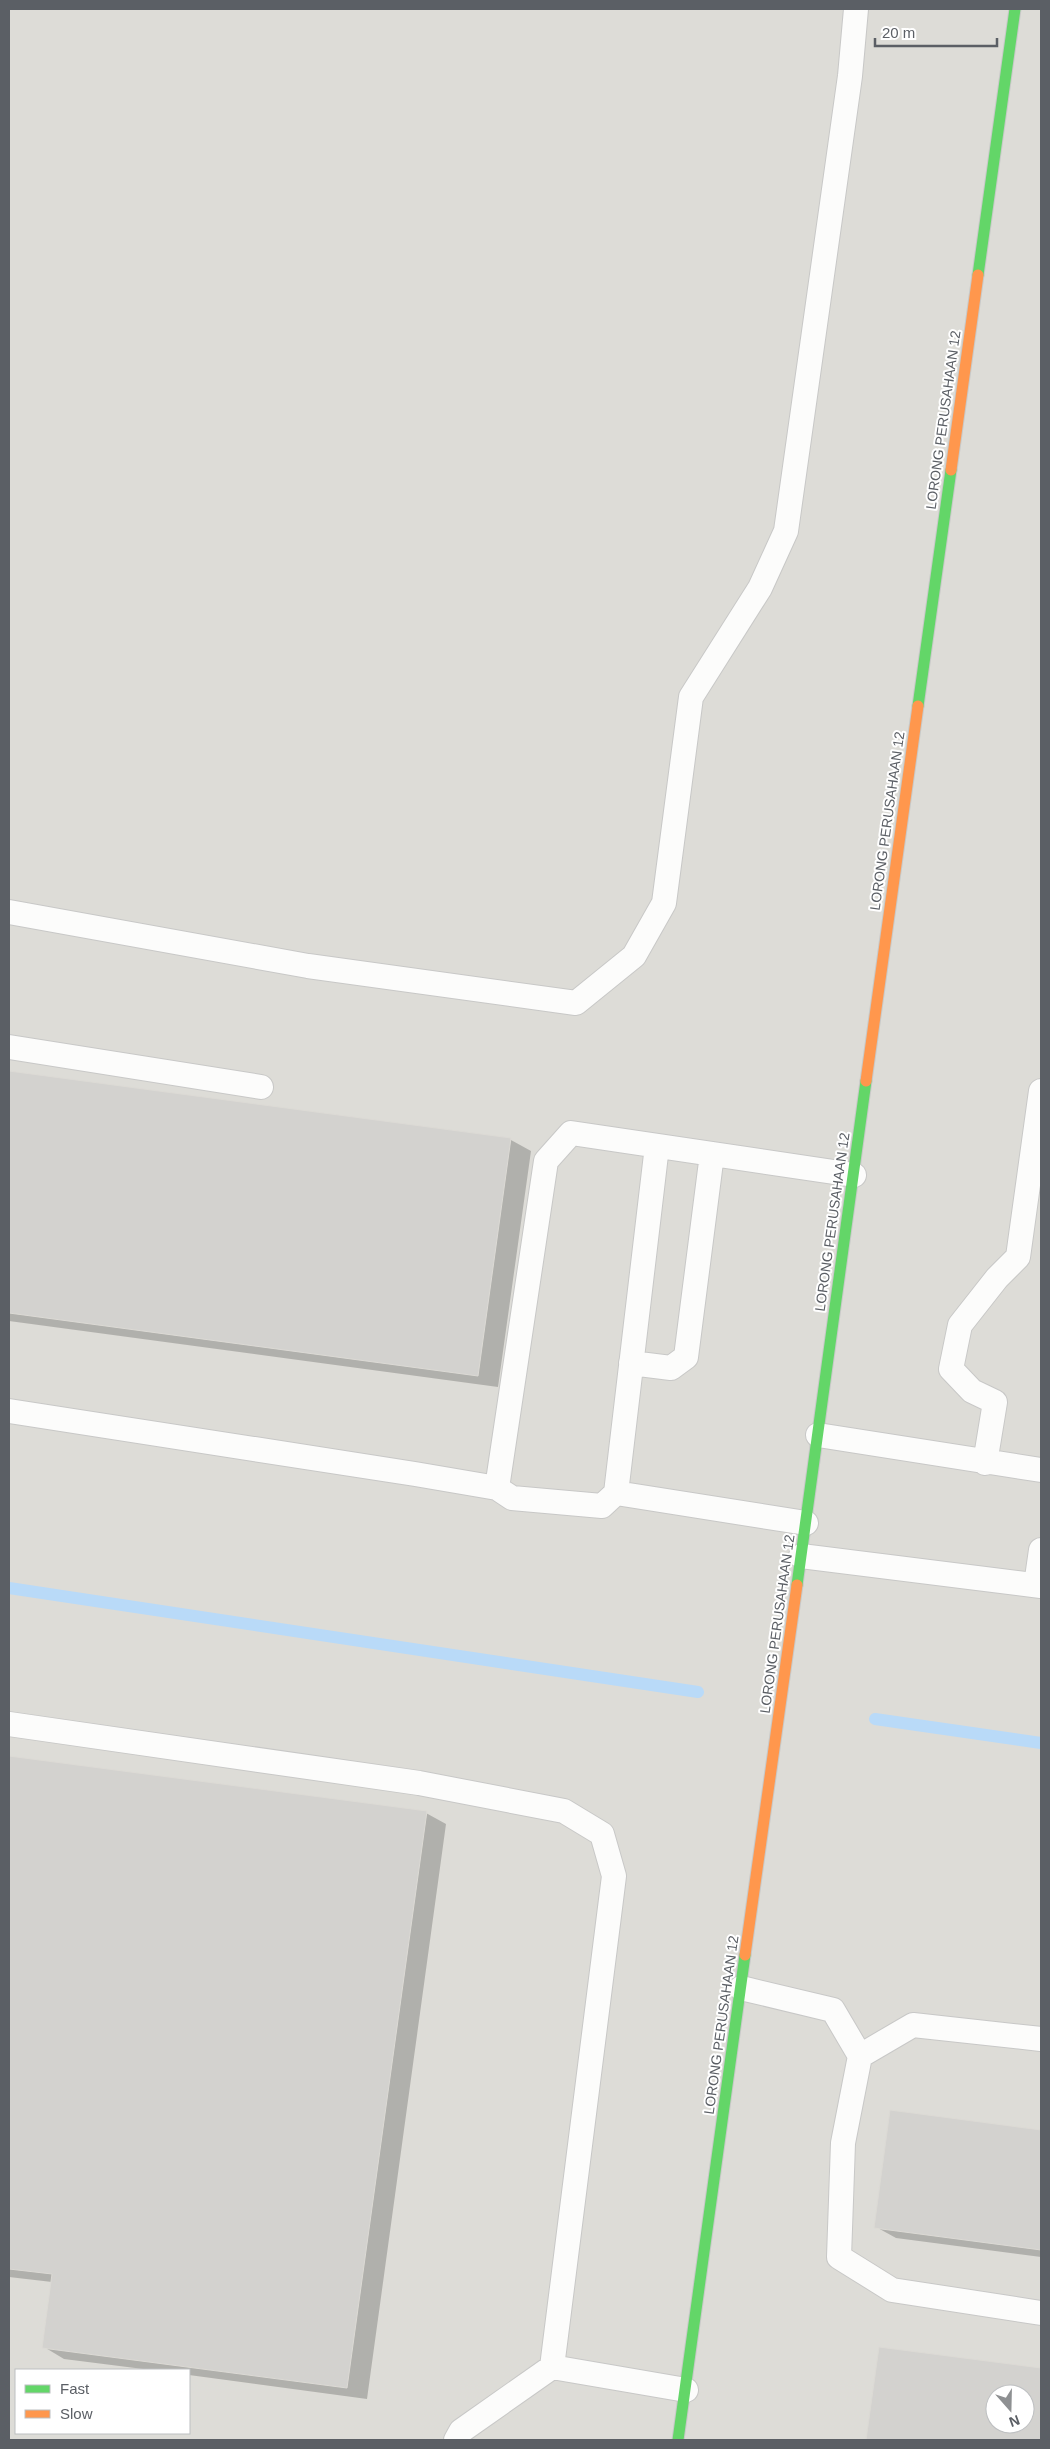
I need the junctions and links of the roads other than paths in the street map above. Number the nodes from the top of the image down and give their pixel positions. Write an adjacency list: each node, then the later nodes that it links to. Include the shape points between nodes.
1 (856, 9): 3 (lane, via 850,76 786,531 760,588 691,697 664,903 634,956 576,1003 308,966)
2 (1015, 9): 9 (street, LORONG PERUSAHAAN 12)
3 (9, 912)
4 (9, 1047): 5 (lane)
5 (260, 1087)
6 (1041, 1091): 13 (lane, via 1018,1257 960,1325 951,1369 972,1391 995,1402)
7 (657, 1146): 8 (lane); 10 (lane); 15 (lane, via 571,1133 546,1161)
8 (712, 1154): 9 (lane); 10 (lane, via 686,1356 671,1368)
9 (854, 1175): 12 (street, LORONG PERUSAHAAN 12)
10 (631, 1363): 16 (lane)
11 (9, 1411): 15 (lane)
12 (818, 1435): 13 (lane); 17 (street, LORONG PERUSAHAAN 12)
13 (985, 1463): 14 (lane)
14 (1041, 1470)
15 (496, 1488): 16 (lane, via 512,1498 602,1506)
16 (616, 1494): 17 (lane)
17 (806, 1523): 19 (street, LORONG PERUSAHAAN 12)
18 (1041, 1550): 20 (lane)
19 (801, 1556): 20 (lane); 22 (street, LORONG PERUSAHAAN 12)
20 (1039, 1586)
21 (9, 1724): 26 (lane, via 419,1783 564,1811 602,1834 614,1876)
22 (742, 1988): 24 (lane, via 833,2010); 27 (street, LORONG PERUSAHAAN 12)
23 (1041, 2039): 24 (lane, via 913,2025)
24 (860, 2056): 25 (lane, via 843,2143 839,2257 892,2290)
25 (1041, 2312)
26 (552, 2367): 27 (lane); 28 (lane, via 461,2431)
27 (686, 2390): 29 (street, LORONG PERUSAHAAN 12)
28 (456, 2440)
29 (678, 2440)

